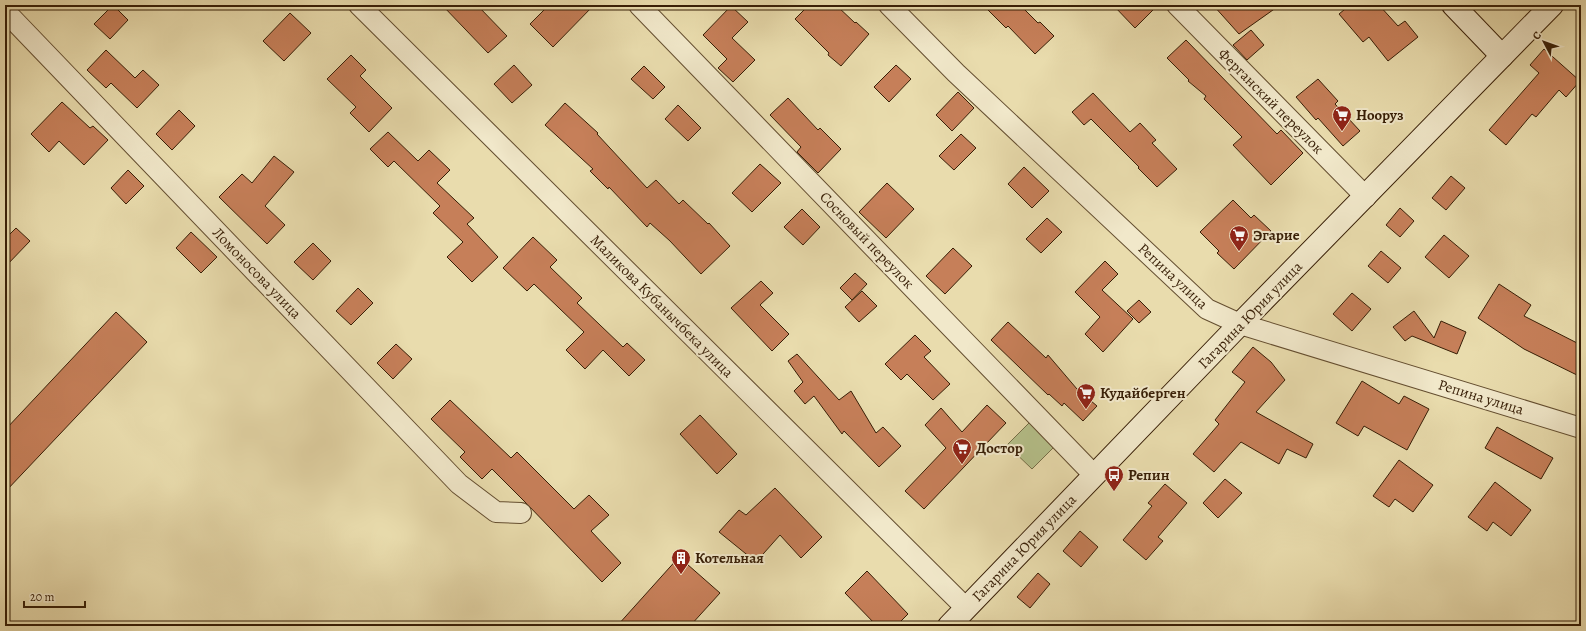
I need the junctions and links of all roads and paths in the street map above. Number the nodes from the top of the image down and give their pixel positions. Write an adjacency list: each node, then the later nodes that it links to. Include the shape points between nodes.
1 (359, 5): 14 (street, Маликова Кубанычбека улица)
2 (639, 5): 12 (street, Сосновый переулок)
3 (889, 5): 10 (street, Репина улица, via 956,73 1207,309)
4 (1177, 5): 9 (street, Ферганский переулок)
5 (1453, 5): 8 (main road)
6 (1552, 5): 8 (main road, Гагарина Юрия улица)
7 (5, 11): 13 (street, Ломоносова улица, via 459,484 496,512)
8 (1502, 56): 9 (main road, Гагарина Юрия улица)
9 (1366, 197): 10 (main road, Гагарина Юрия улица)
10 (1240, 324): 11 (street, Репина улица); 12 (main road, Гагарина Юрия улица)
11 (1581, 428)
12 (1094, 475): 14 (main road, Гагарина Юрия улица)
13 (521, 513)
14 (966, 608): 15 (main road, Гагарина Юрия улица)
15 (949, 626)

